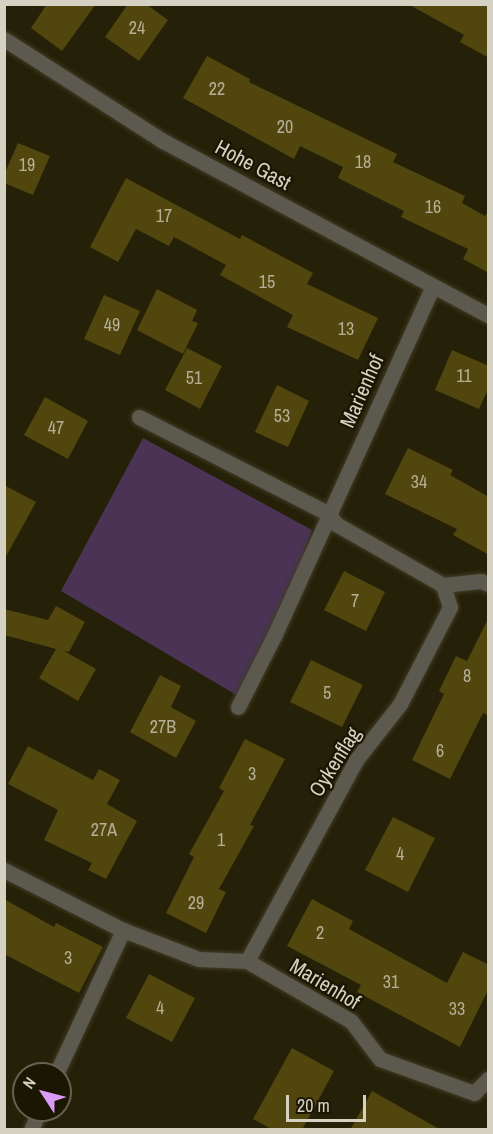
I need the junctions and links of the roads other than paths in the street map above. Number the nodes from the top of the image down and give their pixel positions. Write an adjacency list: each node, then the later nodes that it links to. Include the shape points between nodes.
1 (4, 39): 2 (street, Hohe Gast, via 164,141)
2 (433, 286): 3 (street, Hohe Gast); 5 (street, Marienhof)
3 (489, 315)
4 (139, 417): 5 (street)
5 (329, 514): 7 (street, via 336,524); 8 (street, Marienhof)
6 (489, 584): 7 (street, via 481,581)
7 (443, 585): 11 (street, Oykenflag, via 450,607 400,704 356,760)
8 (238, 707)
9 (4, 870): 10 (street, Marienhof)
10 (123, 930): 11 (street, Marienhof, via 199,959); 12 (street)
11 (247, 961): 13 (street, Marienhof, via 351,1021 380,1059 474,1093)
12 (62, 1062)
13 (489, 1079)

